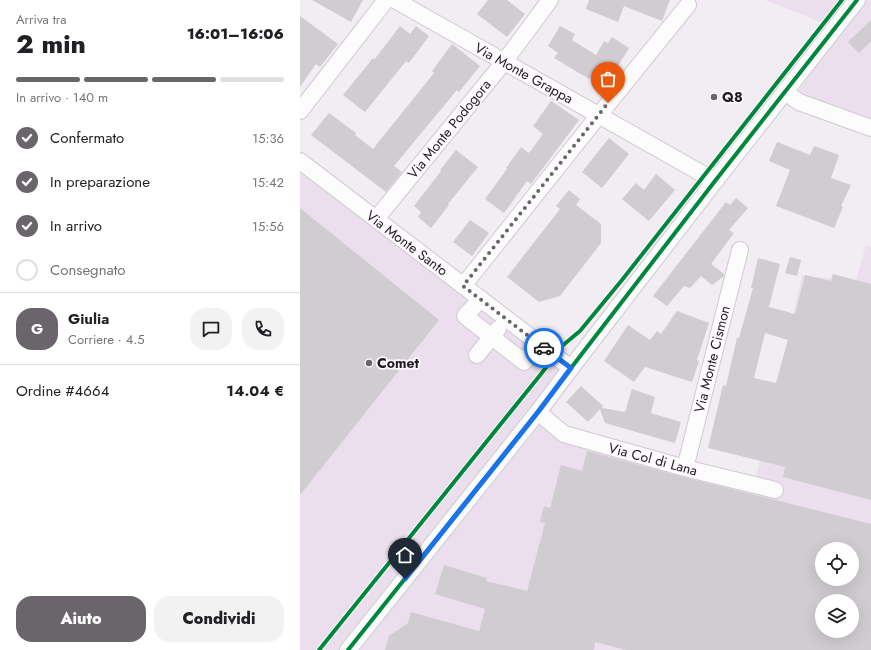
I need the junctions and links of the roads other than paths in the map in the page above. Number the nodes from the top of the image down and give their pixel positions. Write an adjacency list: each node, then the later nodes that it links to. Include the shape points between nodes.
1 (386, 0): 8 (street)
2 (395, 0): 6 (street, Via Monte Grappa)
3 (550, 0): 6 (street, Via Monte Podogora)
4 (857, 0): 7 (street)
5 (688, 5): 9 (street)
6 (504, 62): 9 (street, Via Monte Grappa); 13 (street, Via Monte Podogora)
7 (785, 92): 10 (street, via 799,102); 12 (street)
8 (300, 111)
9 (598, 115): 12 (street, Via Monte Grappa); 15 (street)
10 (871, 128)
11 (300, 161): 13 (street, Via Monte Santo)
12 (715, 181): 21 (street)
13 (376, 219): 15 (street, Via Monte Santo)
14 (740, 250): 23 (street, Via Monte Cismon)
15 (463, 286): 16 (street, Via Monte Santo)
16 (481, 299): 17 (street, Via Monte Santo); 18 (street, via 465,316)
17 (506, 319): 18 (street); 19 (street, Via Monte Santo)
18 (492, 337): 19 (street, via 524,362); 20 (street)
19 (540, 344): 21 (street, Via Monte Santo)
20 (477, 355)
21 (571, 368): 22 (street)
22 (538, 412): 23 (street, Via Col di Lana, via 564,434); 25 (street)
23 (685, 468): 24 (street, Via Col di Lana)
24 (775, 490)
25 (348, 650)

